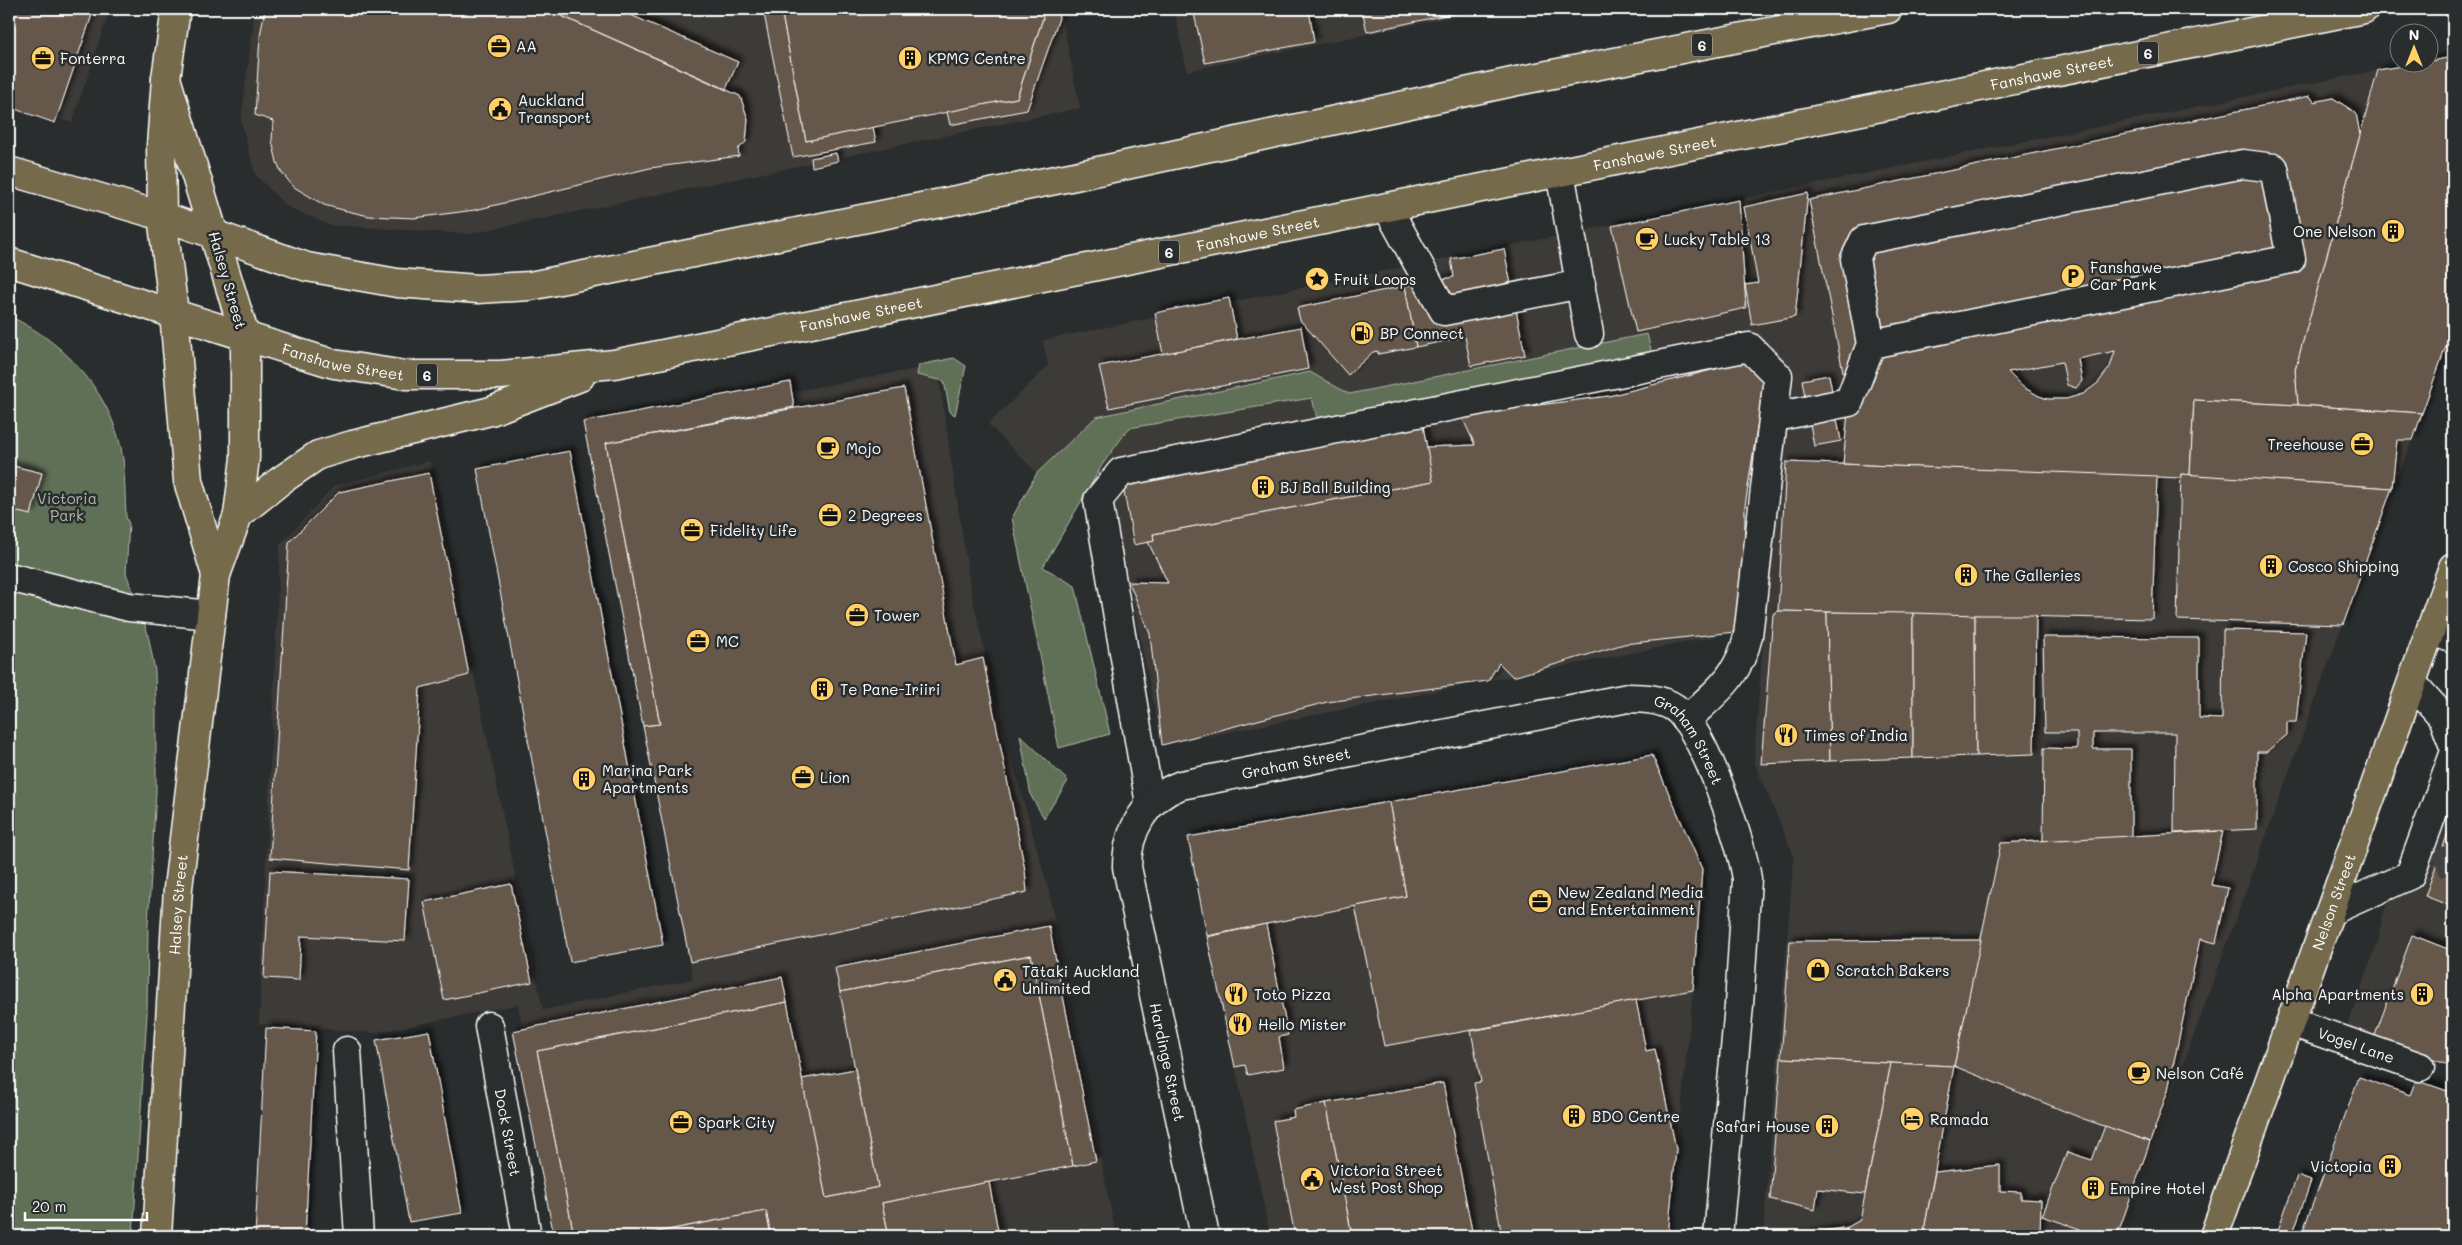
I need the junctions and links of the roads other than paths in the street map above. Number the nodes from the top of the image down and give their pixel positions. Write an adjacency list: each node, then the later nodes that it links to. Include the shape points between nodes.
1 (176, 9): 4 (main road, Halsey Street)
2 (1888, 9): 9 (main road, 6, via 1517,81 952,202 530,286 478,290 396,283 307,267)
3 (2364, 9): 6 (main road, Fanshawe Street / 6)
4 (166, 78): 8 (main road, Halsey Street, via 161,146); 9 (main road, Halsey Street)
5 (9, 171): 8 (main road, 6)
6 (1560, 172): 7 (main road, Fanshawe Street / 6); 11 (street)
7 (1386, 207): 11 (street, via 1444,311); 16 (main road, Fanshawe Street / 6)
8 (162, 216): 9 (main road, 6); 12 (main road, Halsey Street)
9 (215, 235): 14 (main road, Halsey Street)
10 (9, 262): 12 (main road, Fanshawe Street / 6)
11 (1581, 284): 13 (street)
12 (174, 313): 14 (main road, Fanshawe Street / 6); 20 (main road, Halsey Street, via 188,481)
13 (1590, 334)
14 (244, 336): 16 (main road, Fanshawe Street / 6, via 334,364 405,374 501,375); 18 (main road, Halsey Street, via 245,458)
15 (1871, 344): 15 (street, via 2291,259 2274,168 2242,164 1864,240 1855,260); 17 (street, via 1849,402)
16 (614, 364): 18 (main road, via 491,411 318,456)
17 (1775, 417): 25 (street, via 1771,536 1748,636 1730,679); 28 (street, via 1778,376 1749,347 1121,472 1098,500)
18 (238, 515): 20 (main road, Halsey Street)
19 (2453, 567): 23 (main road, Nelson Street)
20 (216, 575): 22 (main road, Halsey Street)
21 (9, 577): 22 (street, via 129,607)
22 (211, 615): 36 (main road, Halsey Street, via 178,888)
23 (2442, 635): 24 (main road, Nelson Street)
24 (2412, 684): 26 (street, via 2443,717); 31 (main road, Nelson Street)
25 (1686, 720): 28 (street, Graham Street, via 1666,703 1628,698 1181,785); 40 (street, Graham Street, via 1697,737 1732,818 1747,879)
26 (2453, 744)
27 (2453, 757): 30 (street)
28 (1150, 804): 39 (street, Hardinge Street, via 1132,832 1127,867)
29 (2436, 864): 30 (street)
30 (2410, 875): 31 (street)
31 (2331, 912): 32 (main road, Nelson Street)
32 (2291, 1022): 35 (street, Vogel Lane); 41 (main road, Nelson Street)
33 (489, 1026): 38 (street, Dock Street)
34 (347, 1051): 37 (street)
35 (2415, 1061)
36 (156, 1236)
37 (359, 1236)
38 (527, 1236)
39 (1205, 1236)
40 (1718, 1236)
41 (2214, 1236)

